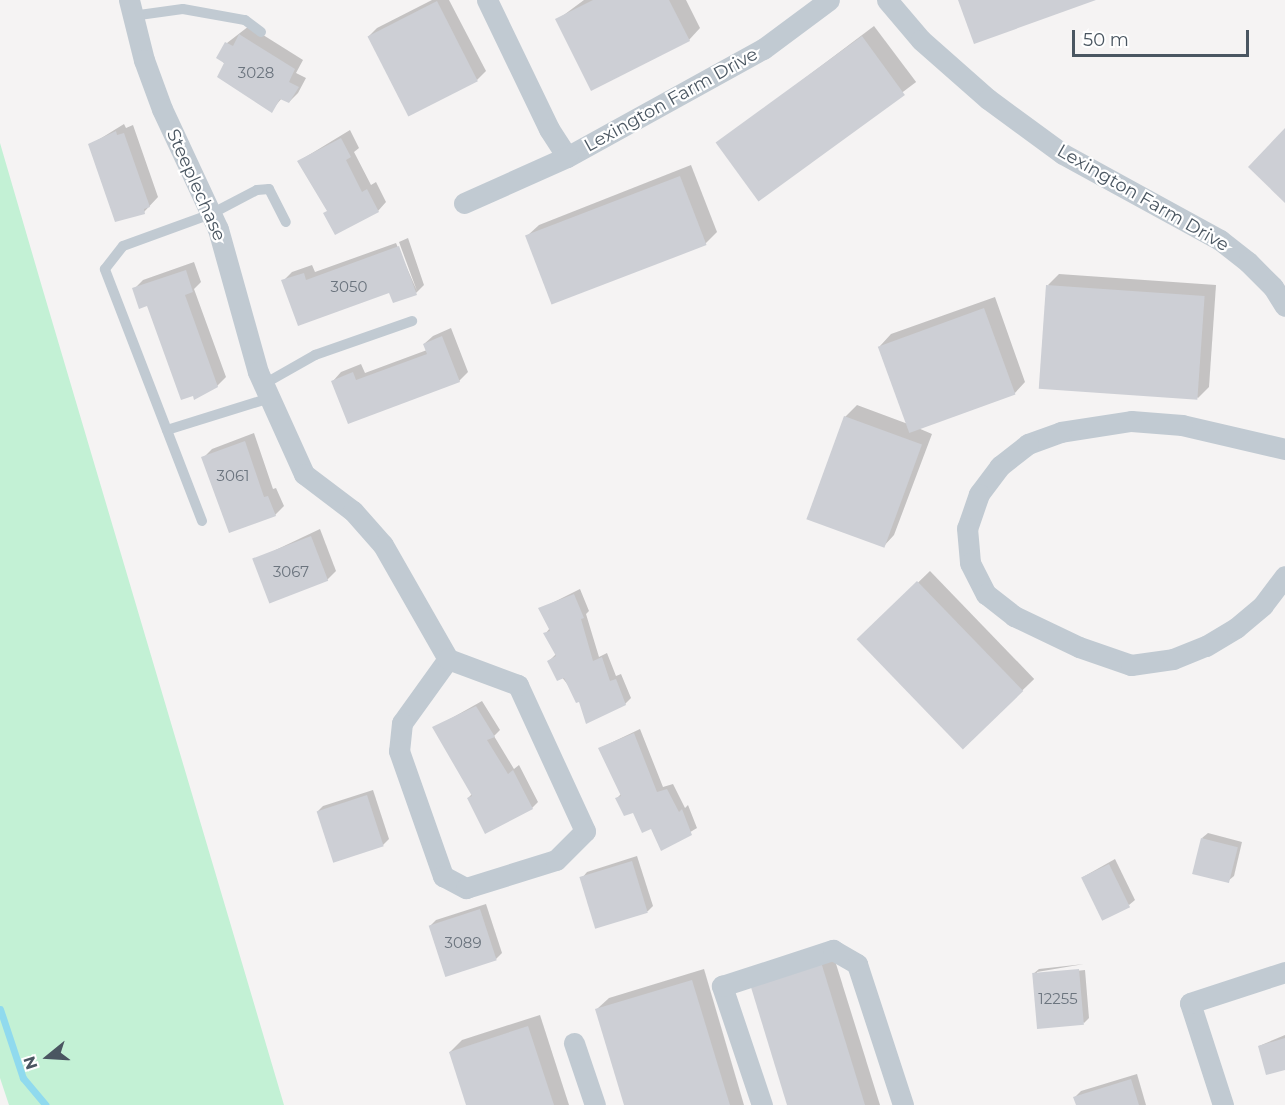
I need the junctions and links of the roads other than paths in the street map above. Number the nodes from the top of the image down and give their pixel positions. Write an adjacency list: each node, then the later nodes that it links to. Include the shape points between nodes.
1 (487, 0): 6 (street, Lexington Farm Drive)
2 (829, 0): 6 (street, Lexington Farm Drive, via 763,49)
3 (887, 0): 10 (street, Lexington Farm Drive, via 938,56 1063,154 1220,240)
4 (131, 8): 5 (lane, via 183,9 245,20); 8 (street, Steeplechase, via 162,109)
5 (261, 33)
6 (567, 158): 7 (street)
7 (464, 203)
8 (211, 214): 9 (lane, via 256,190 269,189); 13 (street, Steeplechase); 14 (lane, via 123,246 105,269)
9 (286, 222)
10 (1279, 283): 11 (street, Lexington Farm Drive)
11 (1285, 306)
12 (412, 321): 13 (lane, via 315,355)
13 (264, 385): 14 (lane); 18 (street, Steeplechase, via 304,474 353,511 383,545)
14 (167, 430): 16 (lane)
15 (1285, 449): 17 (street, via 1182,425 1131,421 1061,432 1028,444 1000,466 979,494 967,528 970,563 986,594 1014,616 1078,647 1131,665 1173,659 1206,646 1263,605)
16 (202, 521)
17 (1285, 576)
18 (448, 659): 18 (street, via 518,685 585,831 556,860 466,888 443,876 399,751 402,723)
19 (1285, 972): 24 (street, via 1190,1003)
20 (574, 1042): 21 (street)
21 (595, 1105)
22 (762, 1105): 23 (street, via 722,986 833,950 857,964)
23 (903, 1105)
24 (1223, 1105)

